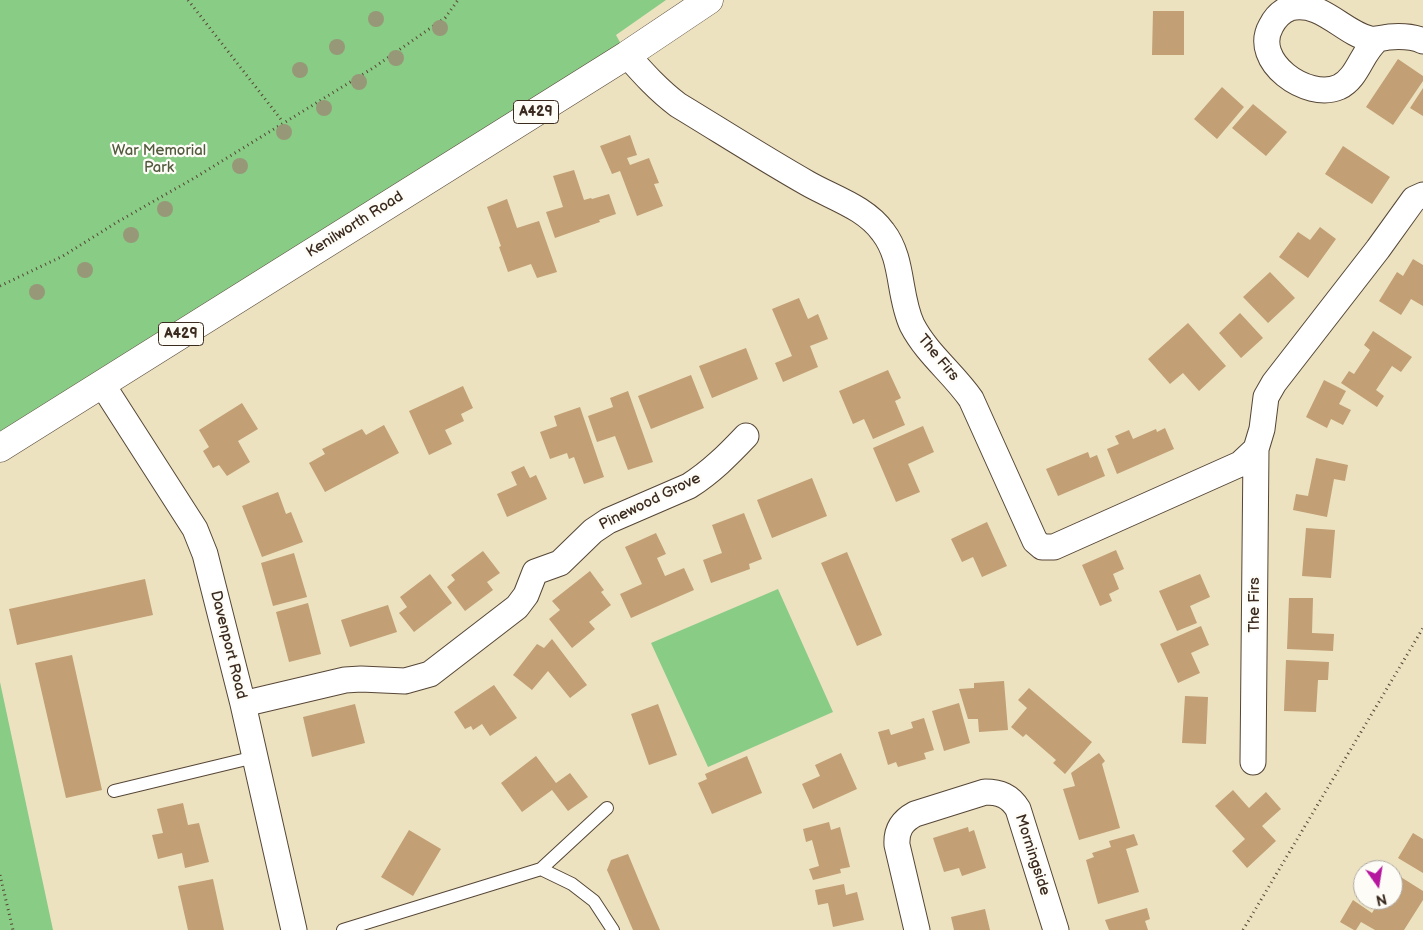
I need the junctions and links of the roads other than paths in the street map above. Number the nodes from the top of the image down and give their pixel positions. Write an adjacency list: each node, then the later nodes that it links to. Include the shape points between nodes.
1 (709, 0): 4 (main road, Kenilworth Road / A429)
2 (1377, 40): 3 (street, via 1399,36)
3 (1423, 41)
4 (627, 55): 6 (main road, Kenilworth Road / A429); 9 (street, The Firs, via 647,79 678,105 808,184 852,206 881,229 896,258 902,294 913,326 929,351 971,399 1038,544 1054,547 1240,464)
5 (1423, 195): 9 (street, The Firs, via 1414,199 1274,383 1266,397)
6 (102, 384): 8 (main road, Kenilworth Road / A429); 10 (street, Davenport Road, via 195,529 205,554)
7 (746, 436): 10 (street, Pinewood Grove, via 701,479 608,521 560,563 535,572 526,595 517,607 430,674 405,681 345,680)
8 (0, 448)
9 (1256, 449): 12 (street, The Firs)
10 (243, 704): 11 (street, Davenport Road)
11 (255, 757): 13 (lane); 16 (street, Davenport Road)
12 (1254, 762)
13 (114, 791)
14 (607, 808): 15 (lane)
15 (541, 869): 17 (lane); 18 (lane, via 572,884 594,901)
16 (294, 930)
17 (343, 930)
18 (613, 930)
19 (917, 930): 20 (street, Morningside, via 896,845 900,825 915,814 985,792 1005,795 1018,809)
20 (1056, 930)

